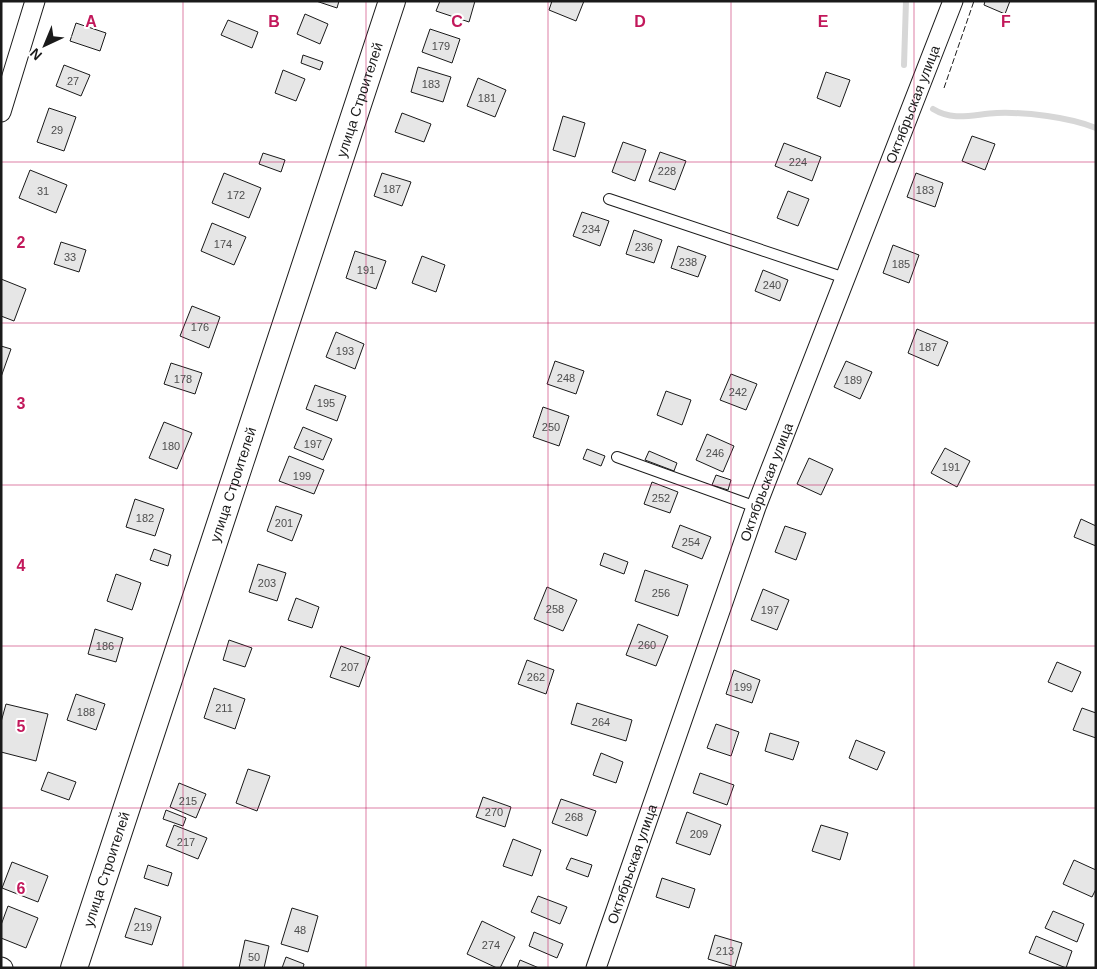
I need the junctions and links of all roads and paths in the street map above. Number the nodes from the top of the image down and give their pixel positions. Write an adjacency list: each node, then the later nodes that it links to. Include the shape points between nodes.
1 (35, 1): 4 (street)
2 (392, 1): 9 (street, улица Строителей)
3 (953, 1): 6 (street, Октябрьская улица)
4 (1, 112)
5 (610, 199): 6 (lane)
6 (845, 278): 8 (street, Октябрьская улица)
7 (617, 458): 8 (lane)
8 (756, 507): 10 (street, Октябрьская улица)
9 (74, 968)
10 (596, 968)

